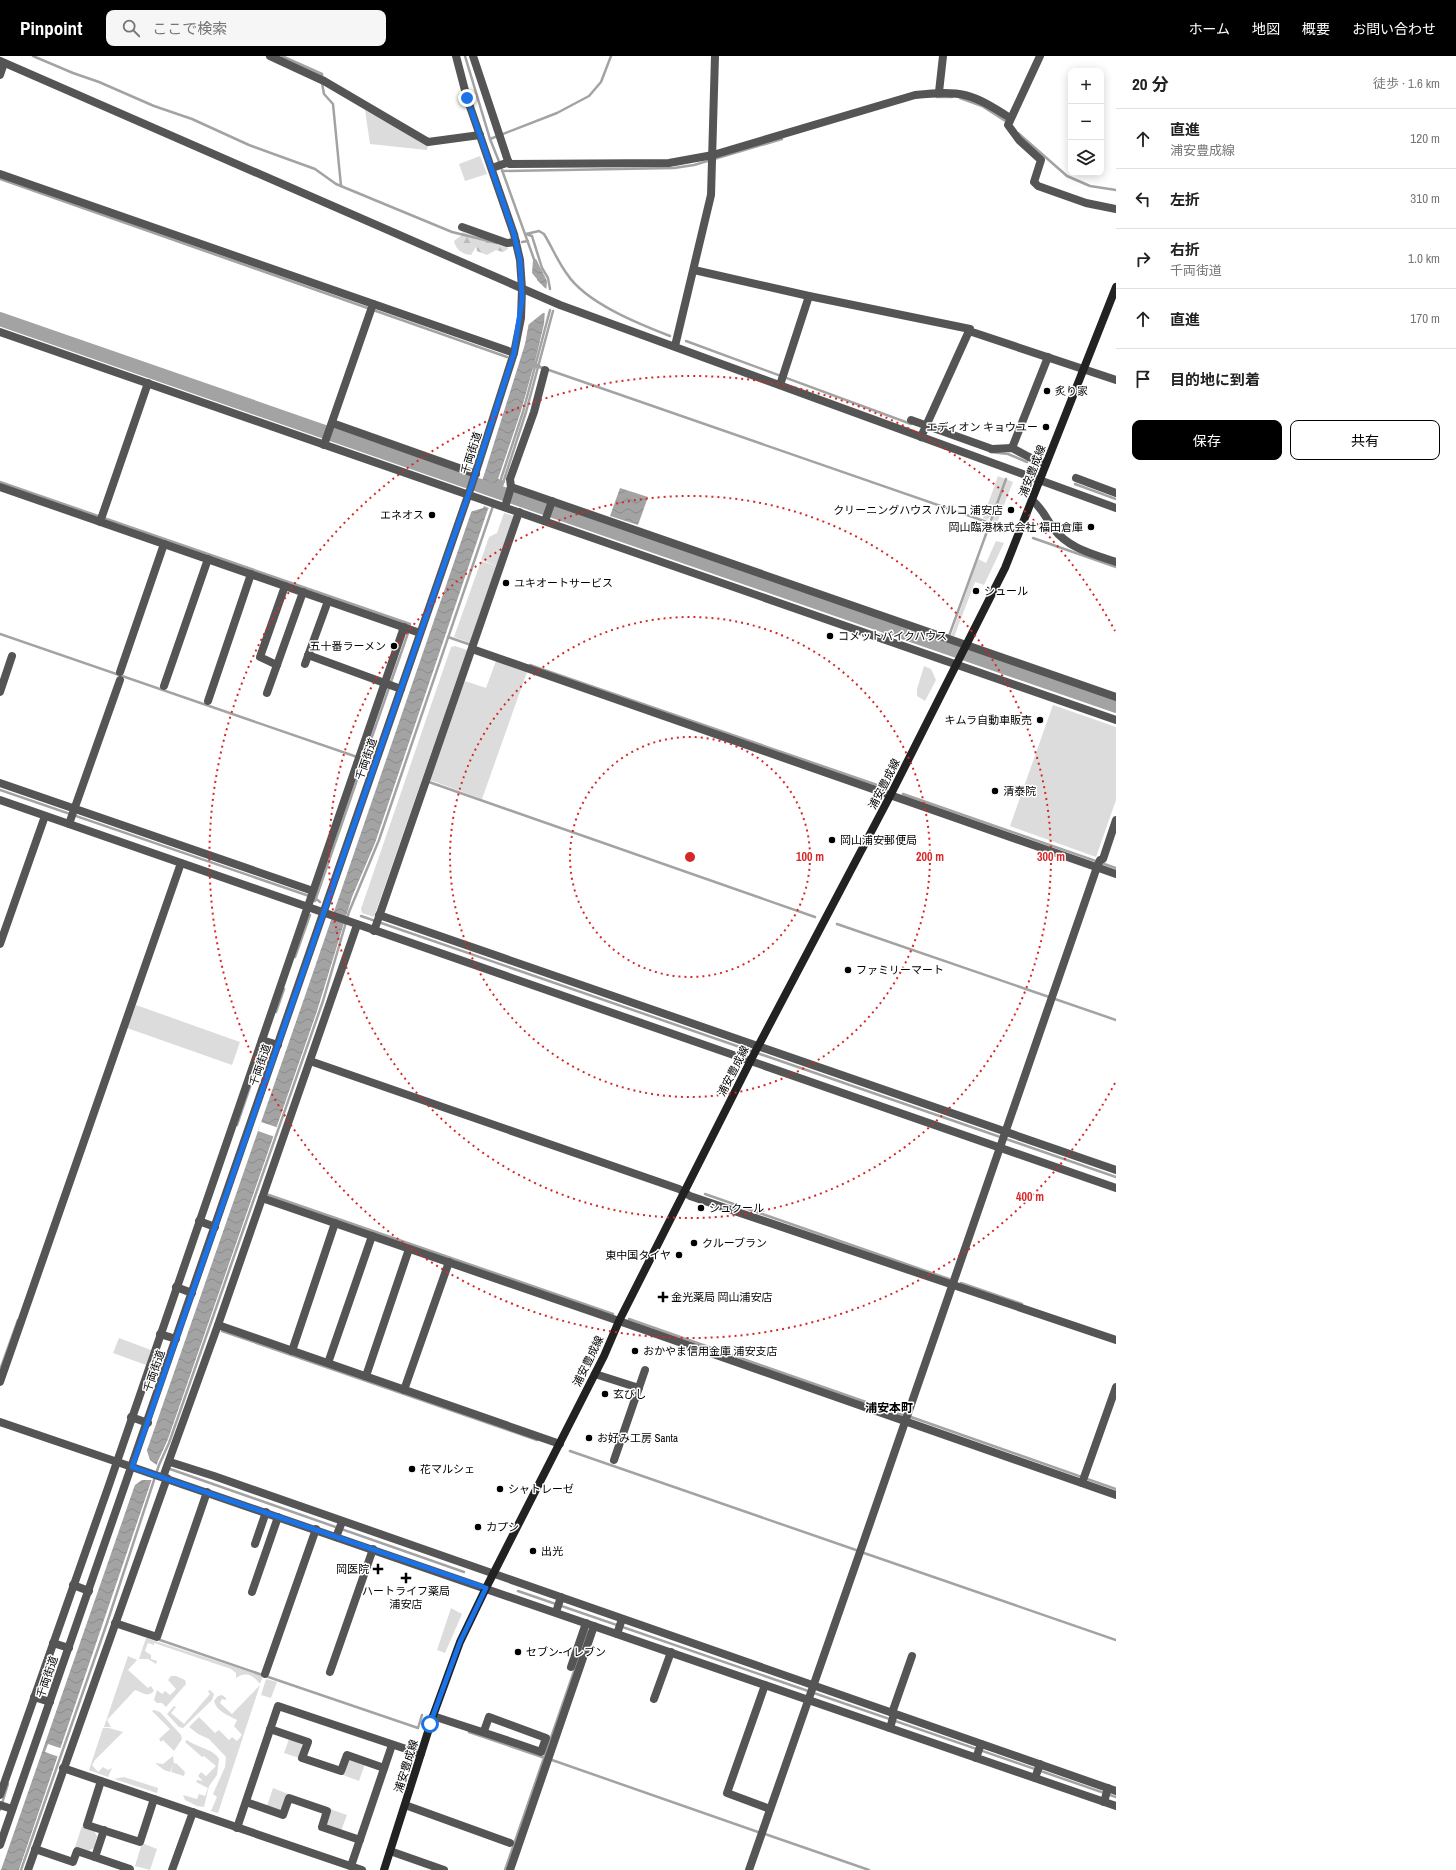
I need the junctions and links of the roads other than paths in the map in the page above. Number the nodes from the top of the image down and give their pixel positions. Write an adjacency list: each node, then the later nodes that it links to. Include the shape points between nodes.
1 (270, 56): 11 (street, via 322,80 428,142)
2 (456, 56): 11 (street, 千両街道)
3 (473, 56): 13 (street)
4 (715, 56): 12 (street)
5 (943, 56): 9 (street)
6 (1040, 56): 10 (street)
7 (2, 62): 8 (street); 20 (street)
8 (0, 75)
9 (939, 92): 10 (street, via 971,96); 12 (street, via 897,100)
10 (1009, 121): 16 (street, via 1019,140 1041,160 1034,178 1038,186 1086,203)
11 (480, 135): 14 (street, 千両街道)
12 (713, 159): 13 (street, via 669,163); 19 (street, via 711,194)
13 (508, 163): 14 (street)
14 (494, 168): 18 (street, 千両街道)
15 (0, 174): 23 (street)
16 (1116, 209)
17 (462, 227): 18 (street, via 507,243)
18 (516, 242): 20 (street, 千両街道)
19 (694, 270): 22 (street); 26 (street)
20 (522, 288): 26 (street, via 557,304); 27 (street, 千両街道, via 521,318)
21 (1116, 288): 29 (main road, 浦安豊成線)
22 (809, 296): 24 (street, via 946,323 970,329); 31 (street)
23 (372, 308): 27 (street); 36 (street)
24 (969, 331): 28 (street); 35 (street)
25 (0, 332): 33 (street)
26 (675, 346): 31 (street)
27 (514, 353): 40 (street, 千両街道)
28 (1048, 357): 29 (street); 38 (street)
29 (1084, 369): 32 (street); 39 (main road, 浦安豊成線)
30 (545, 370): 46 (street)
31 (781, 379): 37 (street)
32 (1116, 380)
33 (148, 384): 36 (street); 52 (street)
34 (911, 420): 35 (street)
35 (927, 425): 37 (street); 38 (street, via 992,448)
36 (328, 434): 40 (street); 45 (street)
37 (921, 437): 42 (street)
38 (1012, 448): 39 (street)
39 (1046, 464): 42 (main road, 浦安豊成線)
40 (476, 474): 45 (street, 千両街道)
41 (1076, 478): 44 (street)
42 (1040, 480): 47 (main road, 浦安豊成線); 49 (street)
43 (0, 487): 52 (street)
44 (1116, 493)
45 (472, 496): 46 (street); 61 (street, 千両街道)
46 (506, 498): 48 (street); 50 (street)
47 (1032, 500): 55 (street, via 1040,506 1053,528 1069,544); 62 (main road, 浦安豊成線, via 1005,568)
48 (551, 503): 51 (street); 62 (street)
49 (1116, 508)
50 (519, 512): 51 (street); 63 (street)
51 (546, 518): 66 (street)
52 (101, 519): 53 (street)
53 (164, 544): 54 (street); 69 (street)
54 (208, 559): 56 (street); 72 (street)
55 (1116, 562)
56 (251, 574): 57 (street); 77 (street)
57 (285, 586): 58 (street); 67 (street, via 260,657)
58 (302, 592): 59 (street); 67 (street)
59 (328, 601): 60 (street); 64 (street)
60 (404, 627): 61 (street); 71 (street)
61 (420, 633): 73 (street, 千両街道)
62 (966, 646): 66 (main road, 浦安豊成線); 76 (street)
63 (473, 647): 80 (street); 90 (street)
64 (308, 655): 68 (street); 71 (street)
65 (12, 656): 74 (street)
66 (959, 661): 78 (street); 80 (main road, 浦安豊成線)
67 (277, 664): 75 (street)
68 (305, 664)
69 (120, 672)
70 (120, 680): 83 (street)
71 (388, 685): 73 (street); 88 (street, via 359,758)
72 (164, 686)
73 (401, 690): 89 (street, 千両街道)
74 (0, 692)
75 (267, 693)
76 (1116, 697)
77 (208, 702)
78 (1116, 720)
79 (0, 783): 83 (street)
80 (890, 796): 86 (street); 95 (main road, 浦安豊成線)
81 (0, 800): 82 (street)
82 (45, 816): 83 (street); 92 (street)
83 (72, 816): 85 (street); 88 (street)
84 (1116, 820): 86 (street)
85 (181, 863): 88 (street); 121 (street)
86 (1099, 864): 87 (street); 97 (street)
87 (1116, 874)
88 (310, 899): 89 (street); 93 (street)
89 (327, 914): 91 (street); 94 (street, 千両街道)
90 (377, 922): 91 (street); 95 (street); 95 (street)
91 (357, 925): 96 (street)
92 (0, 944)
93 (265, 1041): 94 (street); 102 (street)
94 (278, 1046): 104 (street, 千両街道)
95 (755, 1053): 97 (street); 97 (street); 100 (main road, 浦安豊成線)
96 (310, 1061): 100 (street); 101 (street)
97 (1002, 1138): 98 (street); 99 (street); 108 (street)
98 (1116, 1170)
99 (1116, 1188)
100 (684, 1192): 108 (street); 111 (main road, 浦安豊成線)
101 (262, 1198): 103 (street); 112 (street)
102 (202, 1222): 104 (street); 109 (street)
103 (335, 1223): 105 (street); 116 (street)
104 (215, 1227): 110 (street, 千両街道)
105 (372, 1236): 106 (street); 117 (street)
106 (409, 1249): 107 (street); 120 (street)
107 (449, 1262): 111 (street); 124 (street)
108 (952, 1284): 115 (street); 126 (street)
109 (179, 1288): 110 (street); 113 (street)
110 (192, 1293): 114 (street, 千両街道)
111 (619, 1321): 119 (main road, 浦安豊成線); 126 (street)
112 (218, 1325): 116 (street); 132 (street)
113 (160, 1334): 114 (street); 125 (street)
114 (176, 1339): 128 (street, 千両街道)
115 (1116, 1340)
116 (292, 1351): 117 (street)
117 (328, 1363): 120 (street)
118 (645, 1370): 123 (street)
119 (595, 1374): 123 (street); 129 (main road, 浦安豊成線)
120 (366, 1376): 124 (street)
121 (0, 1382)
122 (1116, 1387): 135 (street)
123 (639, 1388): 130 (street)
124 (404, 1390): 129 (street)
125 (131, 1417): 128 (street); 131 (street)
126 (905, 1421): 135 (street); 162 (street)
127 (0, 1422): 131 (street)
128 (148, 1423): 133 (street, 千両街道)
129 (560, 1444): 144 (main road, 浦安豊成線)
130 (614, 1460)
131 (117, 1462): 133 (street); 145 (street)
132 (170, 1462): 134 (street); 140 (street, via 214,1476)
133 (136, 1468): 134 (street); 147 (street, 千両街道)
134 (162, 1477): 136 (street); 150 (street)
135 (1083, 1479): 137 (street)
136 (207, 1492): 138 (street); 150 (street, via 157,1637)
137 (1116, 1495)
138 (266, 1512): 139 (street); 142 (street)
139 (278, 1517): 141 (street); 148 (street)
140 (339, 1529): 141 (street); 143 (street); 144 (street)
141 (316, 1530): 160 (street)
142 (255, 1544)
143 (373, 1549): 146 (street); 159 (street)
144 (494, 1573): 146 (main road, 浦安豊成線); 149 (street)
145 (76, 1586): 147 (street); 154 (street)
146 (486, 1588): 149 (street); 166 (main road, 浦安豊成線, via 460,1642)
147 (89, 1591): 155 (street, 千両街道)
148 (252, 1592)
149 (559, 1604): 151 (street); 153 (street)
150 (115, 1623): 173 (street)
151 (586, 1623): 152 (street); 158 (street)
152 (594, 1626): 153 (street); 202 (street)
153 (619, 1626): 156 (street); 162 (street)
154 (56, 1644): 155 (street); 163 (street)
155 (69, 1648): 165 (street, 千両街道)
156 (670, 1652): 161 (street); 164 (street)
157 (912, 1656): 167 (street)
158 (570, 1667)
159 (330, 1672)
160 (266, 1674)
161 (765, 1685): 162 (street); 185 (street, via 727,1793)
162 (811, 1692): 167 (street); 167 (street); 185 (street)
163 (37, 1698): 165 (street); 178 (street)
164 (654, 1699)
165 (50, 1702): 184 (street, 千両街道)
166 (433, 1716): 169 (street); 172 (main road, 浦安豊成線)
167 (892, 1719): 171 (street); 171 (street)
168 (270, 1729): 170 (street, via 278,1706); 174 (street, via 308,1742 302,1758 341,1772 347,1755); 180 (street)
169 (484, 1731): 169 (street, via 541,1752 546,1738 489,1717)
170 (392, 1745): 172 (street); 174 (street)
171 (978, 1750): 175 (street); 175 (street)
172 (421, 1754): 181 (main road, 浦安豊成線)
173 (63, 1768): 176 (street); 192 (street)
174 (384, 1768): 189 (street)
175 (1038, 1770): 177 (street); 177 (street)
176 (101, 1781): 179 (street); 188 (street, via 87,1825)
177 (1108, 1794): 183 (street)
178 (0, 1795)
179 (154, 1799): 186 (street); 188 (street, via 140,1842)
180 (246, 1802): 187 (street); 189 (street, via 283,1815 289,1798 327,1811 322,1827)
181 (405, 1805): 190 (street); 193 (main road, 浦安豊成線)
182 (1, 1806): 184 (street)
183 (1116, 1806)
184 (12, 1809): 191 (street, 千両街道)
185 (770, 1809): 203 (street)
186 (193, 1812): 187 (street); 198 (street)
187 (237, 1828): 195 (street)
188 (104, 1830): 194 (street)
189 (360, 1840): 195 (street)
190 (510, 1843)
191 (0, 1844)
192 (35, 1849): 194 (street, via 73,1862 77,1851); 196 (street)
193 (390, 1851): 200 (main road, 浦安豊成線); 201 (street)
194 (95, 1857): 197 (street)
195 (351, 1866): 199 (street)
196 (28, 1870)
197 (130, 1870)
198 (172, 1870)
199 (362, 1870)
200 (384, 1870)
201 (444, 1870)
202 (510, 1870)
203 (749, 1870)

